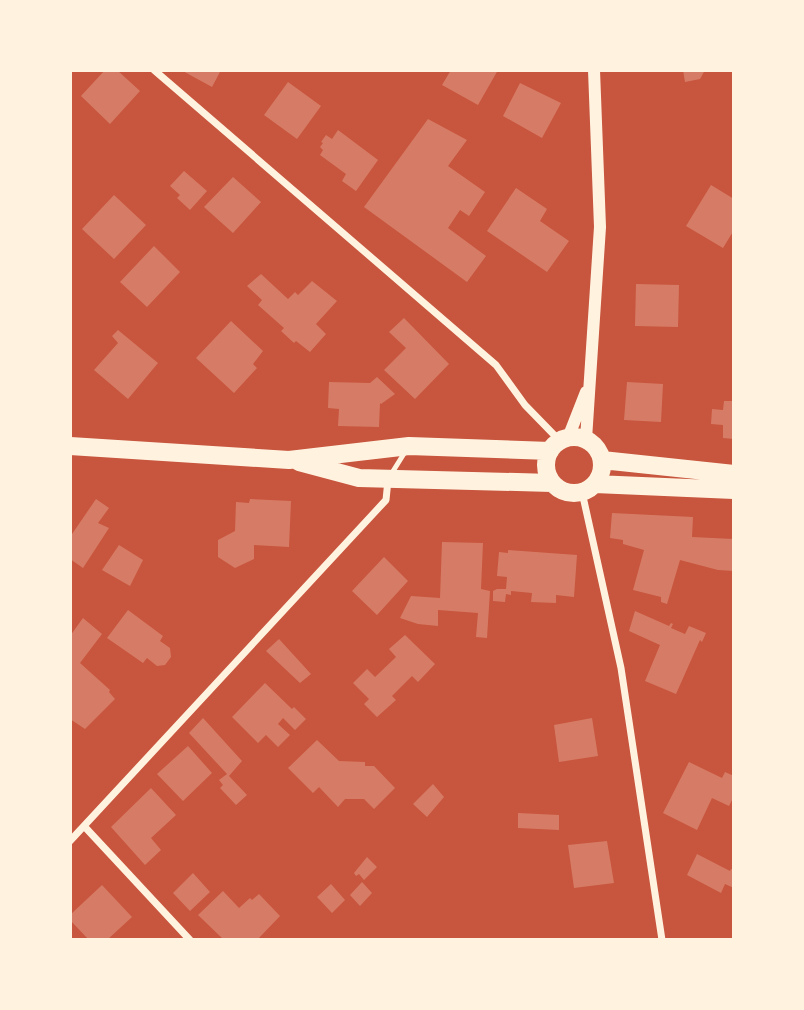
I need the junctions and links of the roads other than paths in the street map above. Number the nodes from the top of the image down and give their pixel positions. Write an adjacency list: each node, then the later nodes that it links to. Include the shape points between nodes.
1 (154, 70): 5 (street, via 496,365)
2 (594, 70): 3 (street, via 600,228)
3 (590, 382): 4 (street); 5 (street)
4 (586, 439): 5 (main road); 9 (main road, via 600,451)
5 (559, 443): 7 (main road); 12 (main road, via 546,467)
6 (70, 446): 8 (main road)
7 (409, 446): 8 (main road); 11 (lane)
8 (289, 460): 11 (main road, via 359,478)
9 (602, 460): 10 (main road); 13 (main road, via 603,469)
10 (734, 474)
11 (388, 479): 12 (main road); 15 (street, via 386,500)
12 (552, 483): 13 (main road, via 566,492)
13 (589, 488): 14 (main road); 18 (street)
14 (734, 490)
15 (84, 826): 16 (street); 17 (street)
16 (70, 841)
17 (190, 940)
18 (662, 940)

